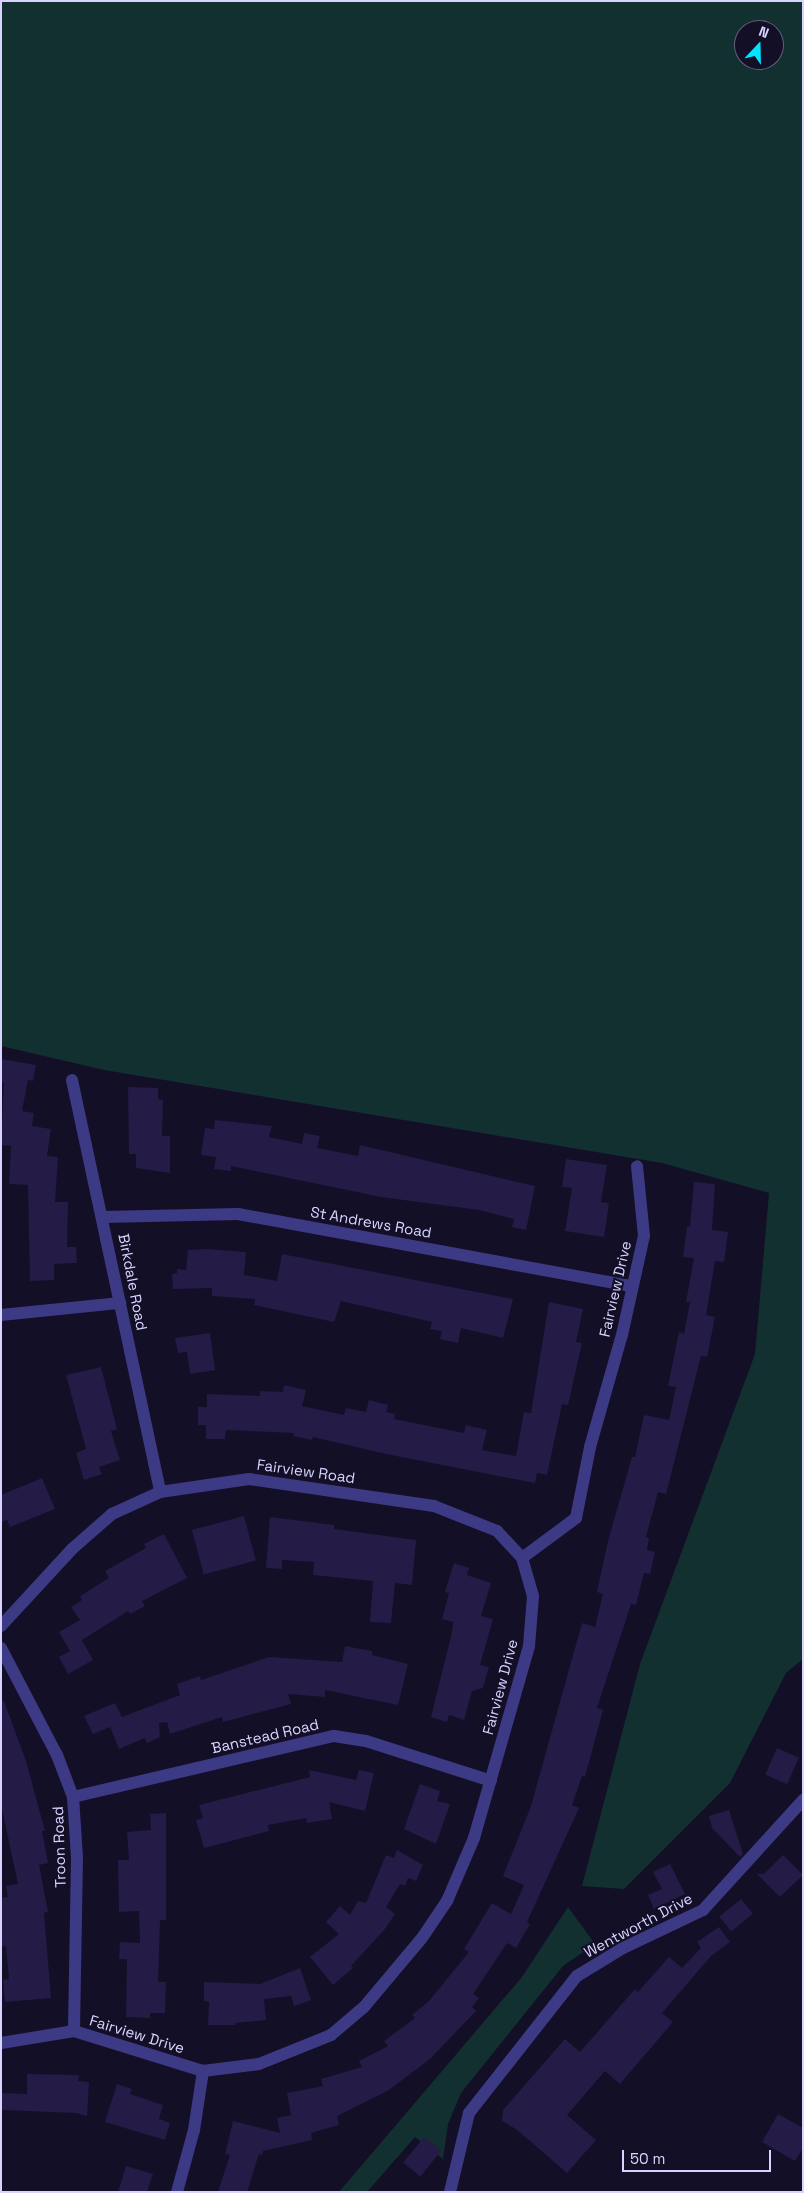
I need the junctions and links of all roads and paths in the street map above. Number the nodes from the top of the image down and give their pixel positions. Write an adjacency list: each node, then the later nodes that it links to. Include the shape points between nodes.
1 (72, 1080): 3 (street, Birkdale Road)
2 (637, 1166): 4 (street, Fairview Drive, via 644,1236)
3 (104, 1217): 4 (street, St Andrews Road, via 238,1214); 5 (street, Birkdale Road)
4 (631, 1286): 8 (street, Fairview Drive, via 622,1335 590,1447 576,1518)
5 (120, 1303): 6 (street); 7 (street, Birkdale Road)
6 (1, 1315)
7 (160, 1492): 8 (street, Fairview Road, via 249,1479 434,1506 497,1531); 9 (street, Fairview Road, via 112,1514 72,1549)
8 (522, 1558): 11 (street, Fairview Drive, via 533,1596 530,1646)
9 (1, 1626)
10 (1, 1648): 12 (street, Troon Road, via 57,1755)
11 (491, 1781): 12 (street, Banstead Road, via 366,1741 334,1736); 16 (street, Fairview Drive, via 474,1838 447,1901 422,1938 364,2006 331,2035 259,2064)
12 (73, 1797): 14 (street, Troon Road, via 77,1858)
13 (803, 1800): 18 (street, Wentworth Drive, via 703,1910 624,1948 577,1976 469,2113 460,2139 459,2163)
14 (74, 2031): 15 (street, Fairview Drive); 16 (street, Fairview Drive)
15 (1, 2043)
16 (203, 2071): 17 (street, via 192,2140)
17 (177, 2192)
18 (450, 2192)

